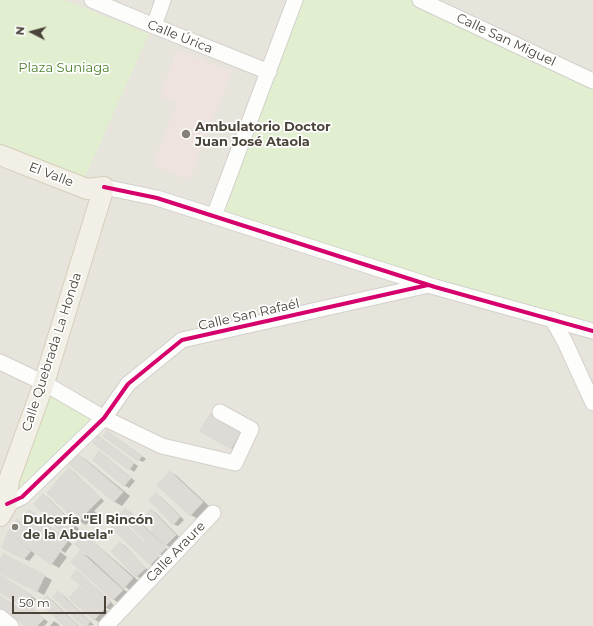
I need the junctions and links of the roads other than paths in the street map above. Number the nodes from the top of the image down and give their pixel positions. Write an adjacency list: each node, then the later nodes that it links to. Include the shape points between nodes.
1 (92, 0): 5 (street, Calle Úrica)
2 (163, 0): 5 (street)
3 (295, 0): 6 (street)
4 (420, 0): 7 (street, Calle San Miguel)
5 (154, 26): 6 (street, Calle Úrica)
6 (269, 72): 10 (street)
7 (593, 81)
8 (0, 155): 9 (main road, El Valle, via 87,189)
9 (104, 187): 10 (street, Calle San Rafaél, via 157,198); 15 (main road, Calle Quebrada La Honda)
10 (214, 216): 11 (street, Calle San Rafaél)
11 (429, 285): 12 (street, Calle San Rafaél); 18 (street, Calle San Rafaél, via 182,340 128,384)
12 (552, 320): 13 (street, Calle San Rafaél); 16 (street)
13 (593, 331)
14 (0, 362): 15 (street)
15 (44, 383): 18 (street); 19 (main road, Calle Quebrada La Honda, via 9,480)
16 (593, 403)
17 (220, 412): 18 (street, via 251,429 235,463 162,446)
18 (104, 418): 19 (street, Calle San Rafaél, via 22,497)
19 (4, 510)
20 (213, 513): 23 (street, Calle Araure)
21 (0, 617): 22 (street)
22 (11, 626)
23 (106, 626)

